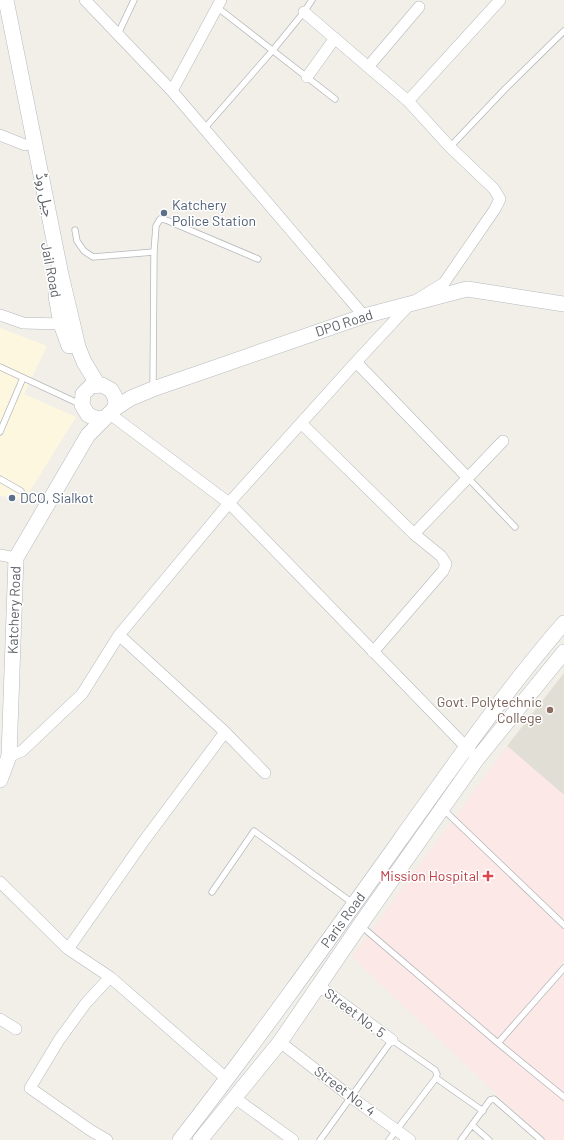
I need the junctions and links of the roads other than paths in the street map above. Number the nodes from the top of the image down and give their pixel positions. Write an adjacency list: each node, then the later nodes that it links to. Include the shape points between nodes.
1 (6, 0): 22 (main road, جیل روڈ)
2 (85, 0): 11 (street)
3 (134, 0): 11 (lane)
4 (312, 0): 8 (lane)
5 (500, 0): 18 (street)
6 (220, 4): 13 (lane); 16 (street)
7 (419, 7): 14 (street)
8 (304, 12): 12 (street); 13 (lane)
9 (0, 17): 22 (main road)
10 (564, 31): 21 (lane)
11 (118, 35): 16 (street)
12 (335, 38): 14 (street); 15 (street)
13 (273, 50): 15 (lane); 19 (lane)
14 (368, 67): 18 (street)
15 (307, 77): 17 (lane)
16 (172, 91): 19 (street)
17 (334, 99)
18 (408, 101): 21 (street)
19 (204, 129): 29 (street)
20 (0, 135): 22 (street)
21 (450, 147): 26 (street, via 500,199 444,283)
22 (31, 148): 30 (main road, Jail Road); 34 (main road, جیل روڈ, via 78,347)
23 (75, 230): 24 (lane, via 77,241 84,251 93,257)
24 (154, 252): 25 (lane, via 156,226 160,219); 35 (lane)
25 (258, 259)
26 (410, 304): 27 (main road, DPO Road, via 467,289); 29 (main road, DPO Road); 31 (street)
27 (564, 304)
28 (0, 315): 30 (street, via 23,323)
29 (364, 316): 35 (main road, DPO Road)
30 (61, 324): 34 (main road, Jail Road, via 70,349)
31 (356, 362): 40 (street); 43 (street)
32 (0, 367): 33 (lane)
33 (23, 378): 38 (lane); 41 (lane)
34 (92, 387): 36 (main road, via 108,388); 38 (main road, via 83,394)
35 (153, 389): 37 (main road, DPO Road)
36 (113, 393): 37 (main road); 39 (main road, via 116,403)
37 (131, 398): 39 (main road, DPO Road)
38 (82, 405): 39 (main road, via 88,415)
39 (105, 415): 46 (street); 50 (main road, Katchery Road, via 88,435)
40 (301, 423): 46 (street); 48 (street)
41 (0, 432)
42 (503, 441): 43 (street)
43 (468, 478): 47 (lane); 48 (street)
44 (0, 479): 45 (lane)
45 (22, 490)
46 (229, 503): 52 (street); 54 (street)
47 (515, 527)
48 (414, 534): 54 (street, via 441,556 446,568)
49 (0, 555): 50 (street)
50 (16, 558): 59 (main road, Katchery Road)
51 (564, 623): 53 (main road, Paris Road)
52 (118, 636): 57 (street); 59 (street, via 82,694 22,751)
53 (539, 651): 56 (main road); 58 (main road, Paris Road)
54 (373, 652): 58 (street)
55 (564, 652): 56 (main road, Paris Road)
56 (554, 664): 60 (main road, Paris Road)
57 (225, 732): 61 (street); 69 (street)
58 (466, 747): 60 (street); 66 (main road, Paris Road)
59 (9, 756): 62 (main road, Katchery Road)
60 (477, 759): 63 (main road, Paris Road)
61 (265, 773)
62 (1, 774)
63 (442, 809): 67 (main road, Paris Road); 68 (lane)
64 (0, 882): 69 (street)
65 (212, 892): 66 (lane, via 254,831)
66 (354, 905): 79 (main road, Paris Road)
67 (360, 925): 72 (main road, Paris Road); 77 (lane)
68 (564, 925)
69 (68, 949): 71 (street)
70 (564, 968): 77 (lane)
71 (110, 978): 79 (street); 86 (street, via 86,1003 59,1040 30,1088)
72 (319, 986): 75 (street, Street No. 5); 76 (main road, Paris Road)
73 (0, 1019): 74 (street)
74 (16, 1029)
75 (392, 1040): 78 (lane, via 435,1070); 80 (lane)
76 (280, 1042): 80 (street, Street No. 4); 82 (main road, Paris Road)
77 (498, 1043): 81 (lane)
78 (436, 1078): 83 (lane); 85 (lane)
79 (227, 1079): 87 (main road, Paris Road)
80 (351, 1097): 85 (street, Street No. 4); 90 (lane)
81 (564, 1097)
82 (235, 1098): 88 (main road, Paris Road); 89 (street)
83 (483, 1111): 84 (lane); 95 (lane, via 490,1100 494,1099)
84 (472, 1126): 93 (lane); 94 (lane)
85 (397, 1130): 91 (lane); 92 (street, Street No. 4)
86 (107, 1140)
87 (180, 1140)
88 (200, 1140)
89 (292, 1140)
90 (320, 1140)
91 (389, 1140)
92 (410, 1140)
93 (461, 1140)
94 (489, 1140)
95 (541, 1140)

